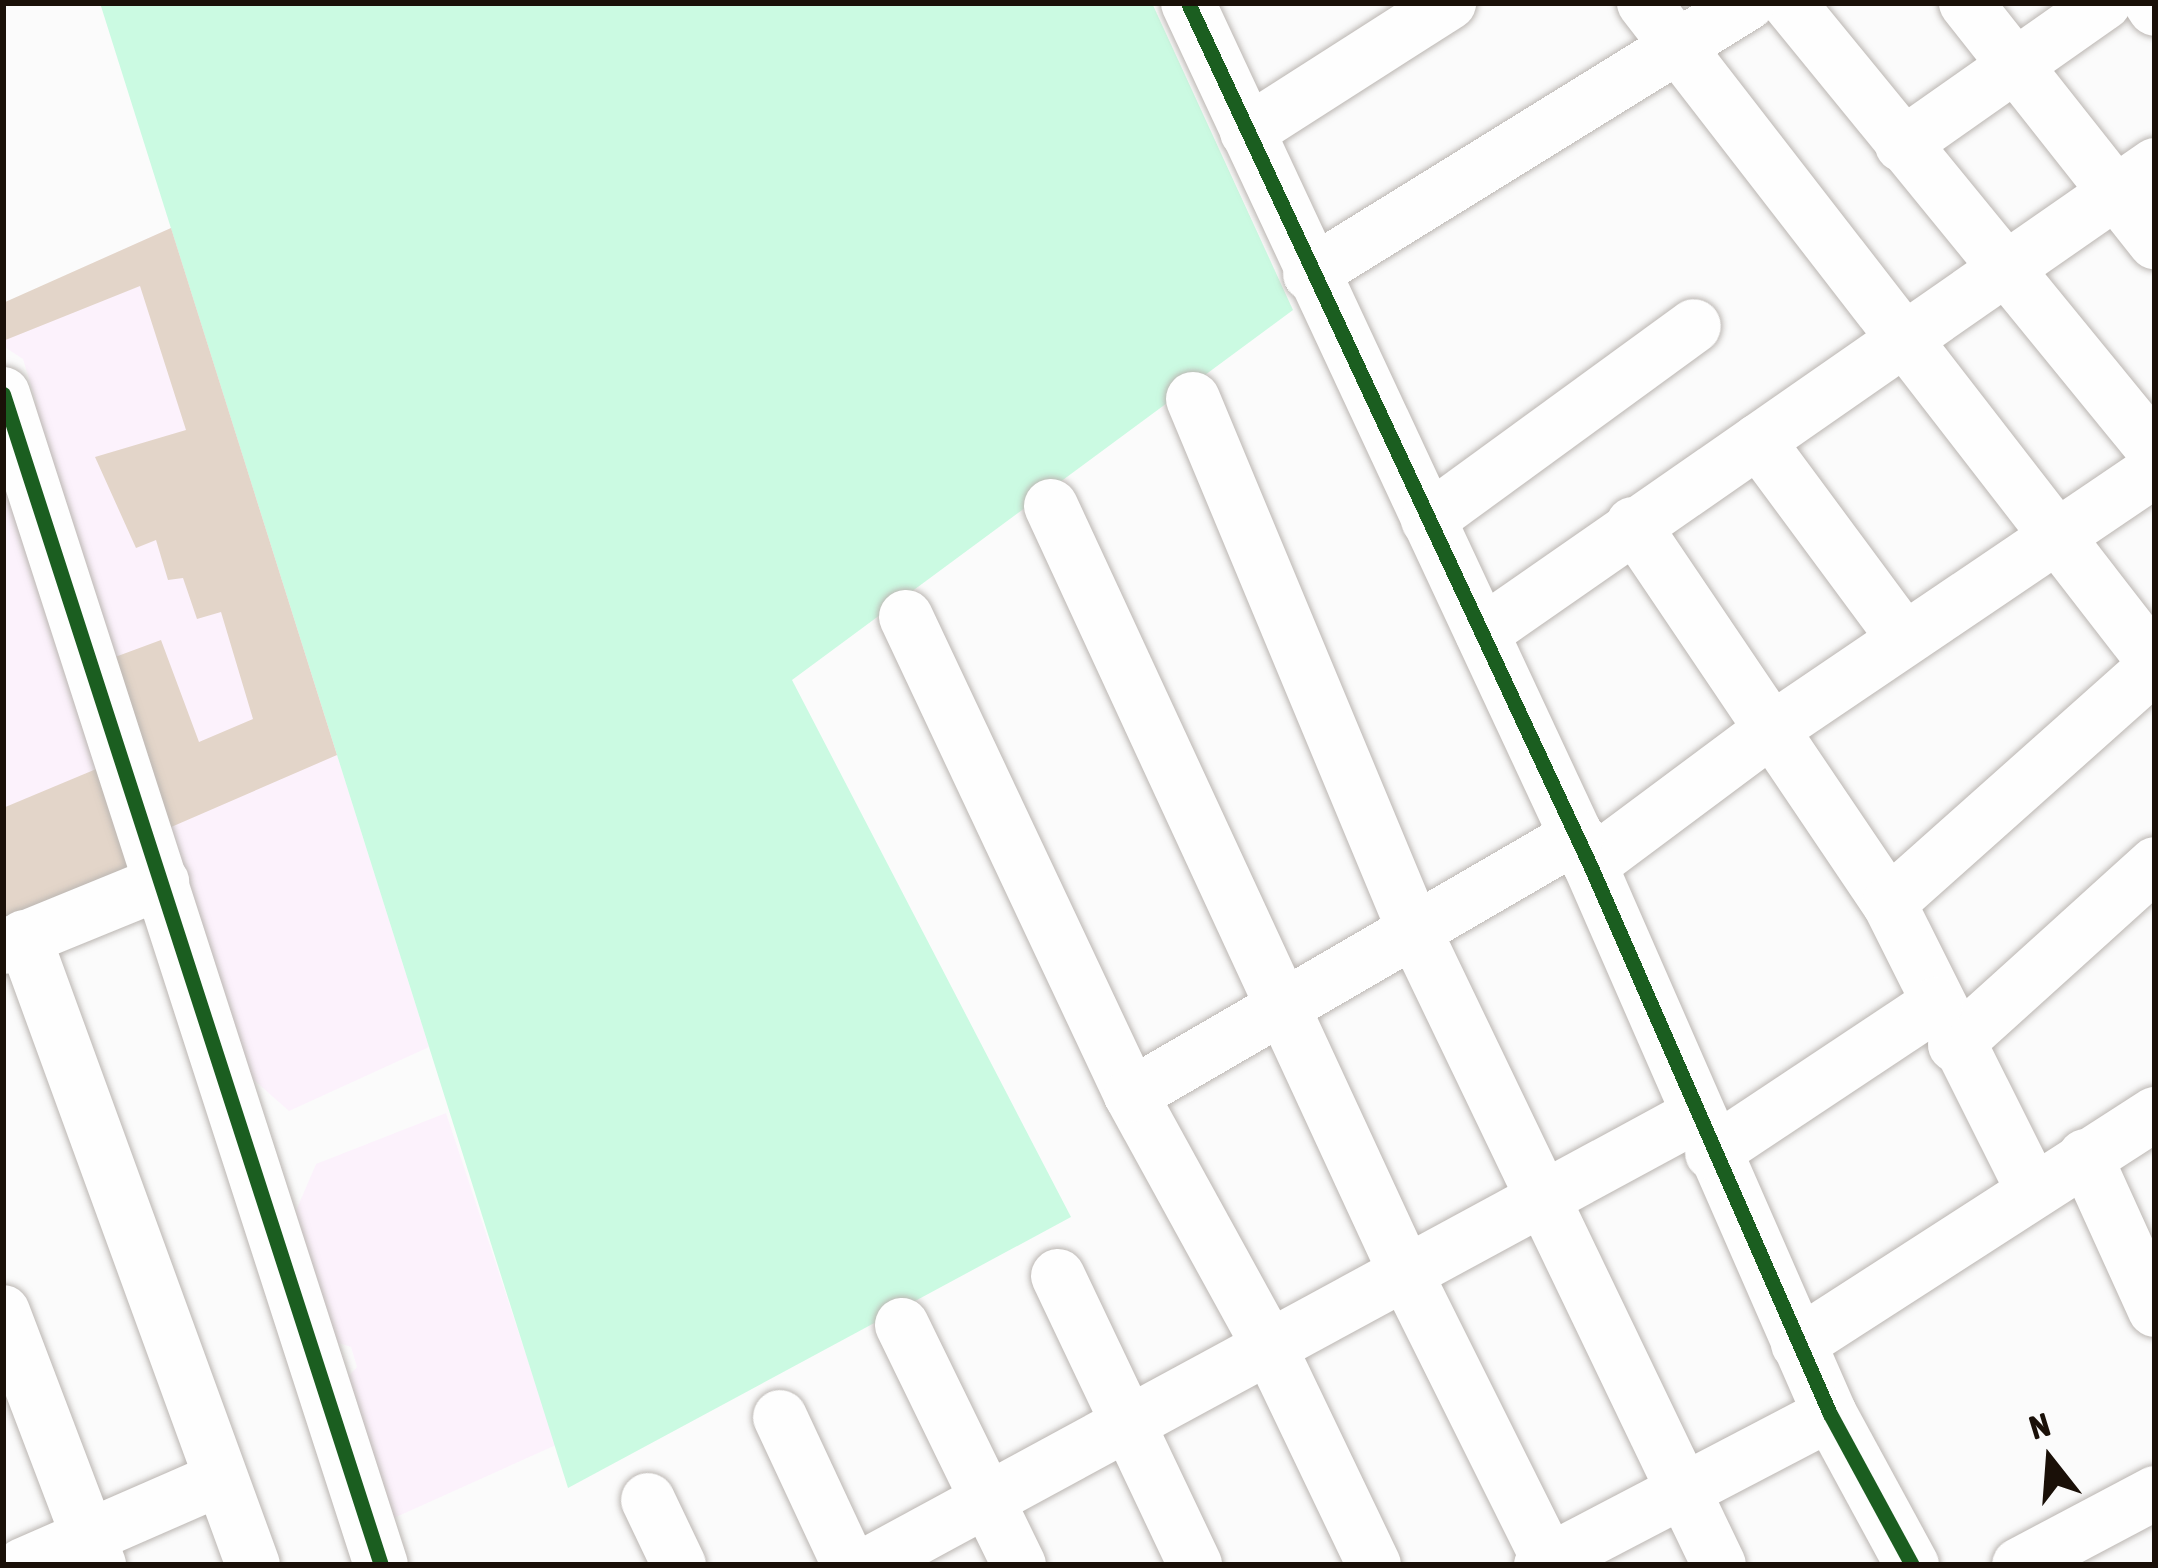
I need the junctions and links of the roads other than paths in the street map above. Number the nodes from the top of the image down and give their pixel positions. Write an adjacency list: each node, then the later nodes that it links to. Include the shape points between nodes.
1 (1188, 3): 10 (street)
2 (1448, 3): 10 (street)
3 (1644, 3): 8 (street)
4 (1748, 3): 8 (street)
5 (1789, 3): 11 (street)
6 (1966, 3): 9 (street)
7 (2104, 3): 9 (street)
8 (1679, 45): 15 (street); 17 (street)
9 (2016, 65): 11 (street); 12 (street)
10 (1247, 132): 15 (street)
11 (1902, 145): 14 (street)
12 (2134, 179): 13 (street); 14 (street)
13 (2155, 242)
14 (2008, 271): 17 (street); 21 (street)
15 (1310, 274): 24 (street)
16 (1694, 326): 24 (street)
17 (1903, 345): 20 (street); 26 (street)
18 (3, 394): 34 (street)
19 (1193, 398): 36 (street)
20 (1758, 441): 25 (street); 29 (street)
21 (2155, 451)
22 (2155, 470): 26 (street)
23 (1051, 506): 38 (street)
24 (1428, 520): 28 (street)
25 (1633, 524): 28 (street); 31 (street)
26 (2058, 531): 29 (street); 30 (street)
27 (906, 617): 40 (street)
28 (1482, 633): 32 (street)
29 (1904, 638): 31 (street)
30 (2155, 664): 35 (street)
31 (1774, 728): 32 (street); 35 (street)
32 (1583, 850): 36 (street); 42 (street)
33 (2155, 864): 39 (street)
34 (162, 882): 37 (street); 66 (street)
35 (1889, 903): 39 (street)
36 (1414, 930): 38 (street); 45 (street)
37 (14, 942): 56 (street)
38 (1282, 1007): 40 (street); 47 (street)
39 (1946, 1025): 42 (street); 44 (street)
40 (1132, 1095): 52 (street)
41 (2155, 1114): 43 (street)
42 (1703, 1135): 45 (street); 51 (street)
43 (2085, 1156): 44 (street); 48 (street)
44 (2032, 1188): 51 (street)
45 (1546, 1201): 47 (street); 58 (street)
46 (1058, 1276): 55 (street)
47 (1408, 1278): 52 (street); 63 (street)
48 (2155, 1310)
49 (3, 1312): 62 (street)
50 (902, 1325): 59 (street)
51 (1798, 1344): 53 (street)
52 (1272, 1352): 55 (street); 72 (street)
53 (1830, 1414): 58 (street); 74 (street)
54 (780, 1417): 68 (street)
55 (1128, 1428): 59 (street); 71 (street)
56 (220, 1479): 62 (street); 65 (street)
57 (2155, 1492): 61 (street)
58 (1682, 1494): 63 (street); 73 (street)
59 (988, 1497): 69 (street); 70 (street)
60 (648, 1500): 67 (street)
61 (2091, 1549): 75 (street)
62 (94, 1551): 64 (street)
63 (1546, 1564)
64 (23, 1565)
65 (253, 1565)
66 (381, 1565)
67 (679, 1565)
68 (849, 1565)
69 (866, 1565)
70 (1019, 1565)
71 (1195, 1565)
72 (1374, 1565)
73 (1718, 1565)
74 (1912, 1565)
75 (2019, 1565)

